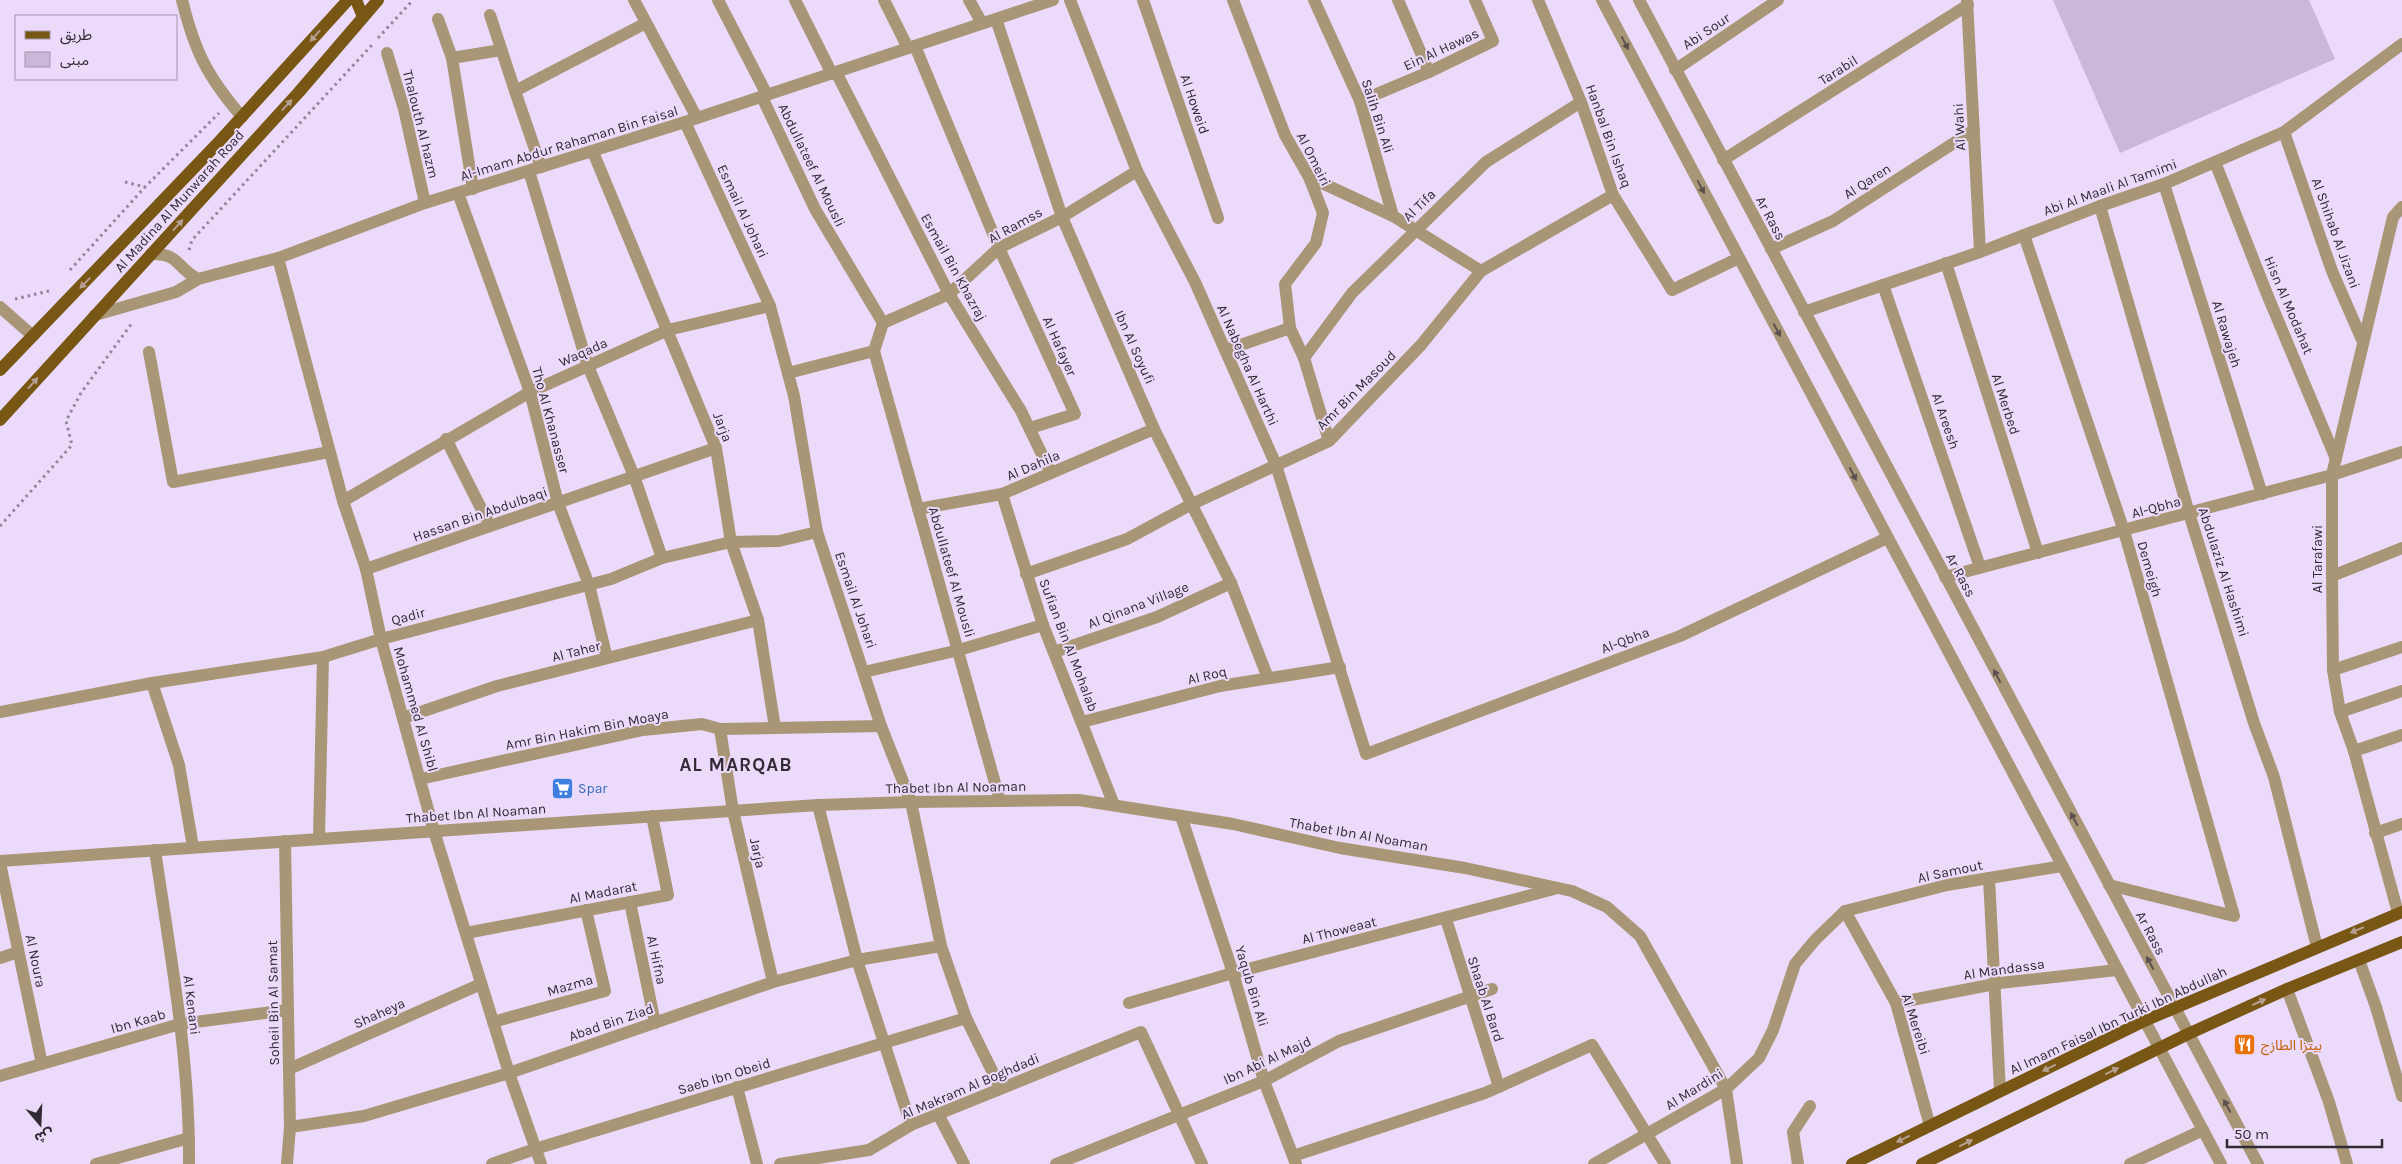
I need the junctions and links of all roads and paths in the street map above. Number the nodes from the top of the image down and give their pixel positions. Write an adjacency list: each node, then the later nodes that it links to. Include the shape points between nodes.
1 (182, 0): 41 (street, via 191,37 209,75)
2 (348, 0): 41 (main road, Al Madina Al Munwarah Road, one-way to 41)
3 (356, 0): 24 (main road)
4 (378, 0): 24 (main road, Al Madina Al Munwarah Road)
5 (413, 0): 68 (path, via 192,240)
6 (634, 0): 27 (street, Esmail Al Johari)
7 (718, 0): 38 (street, Abdullateef Al Mousli)
8 (795, 0): 36 (street, Esmail Bin Khazraj)
9 (884, 0): 30 (street)
10 (969, 0): 28 (street)
11 (1053, 0): 26 (street, Al-Imam Abdur Rahaman Bin Faisal)
12 (1070, 0): 49 (street, Al Nabegha Al Harthi)
13 (1143, 0): 61 (street, Al Howeid)
14 (1233, 0): 50 (street, Al Omeiri, via 1284,135)
15 (1314, 0): 39 (street, Salih Bin Ali)
16 (1398, 0): 35 (street)
17 (1475, 0): 35 (street, Ein Al Hawas, via 1493,41)
18 (1538, 0): 40 (street, Hanbal Bin Ishaq)
19 (1602, 0): 70 (street, one-way to 70)
20 (1638, 0): 34 (street, Ar Rass)
21 (1778, 0): 34 (street, Abi Sour)
22 (1968, 2): 43 (street, Al Wahi); 46 (street, Tarabil)
23 (490, 15): 31 (street)
24 (363, 17): 67 (main road, Al Madina Al Munwarah Road, one-way to 24)
25 (438, 18): 33 (street)
26 (996, 19): 28 (street, Al-Imam Abdur Rahaman Bin Faisal); 60 (street, Ibn Al Soyufi)
27 (646, 23): 37 (street); 42 (street, Esmail Al Johari)
28 (982, 23): 30 (street, Al-Imam Abdur Rahaman Bin Faisal)
29 (2402, 44): 44 (street, Abi Al Maali Al Tamimi)
30 (912, 47): 36 (street, Al-Imam Abdur Rahaman Bin Faisal); 64 (street)
31 (501, 50): 33 (street); 37 (street)
32 (387, 53): 56 (street, Thalouth Al hazm)
33 (452, 58): 53 (street)
34 (1675, 70): 46 (street, Ar Rass)
35 (1429, 72): 39 (street, Ein Al Hawas)
36 (834, 73): 38 (street, Al-Imam Abdur Rahaman Bin Faisal); 77 (street, Esmail Bin Khazraj)
37 (515, 91): 48 (street)
38 (765, 96): 42 (street, Al-Imam Abdur Rahaman Bin Faisal); 82 (street, Abdullateef Al Mousli, via 815,209)
39 (1360, 100): 59 (street, Salih Bin Ali)
40 (1581, 102): 55 (street, Hanbal Bin Ishaq); 62 (street, Al Tifa, via 1486,162)
41 (242, 117): 86 (main road, Al Madina Al Munwarah Road, one-way to 86)
42 (691, 120): 45 (street, Al-Imam Abdur Rahaman Bin Faisal); 79 (street, Esmail Al Johari)
43 (1974, 130): 65 (street, Al Qaren, via 1832,221); 66 (street, Al Wahi)
44 (2284, 132): 47 (street, Abi Al Maali Al Tamimi); 87 (street, Al Shihab Al Jizani, via 2332,272)
45 (593, 152): 48 (street, Al-Imam Abdur Rahaman Bin Faisal); 84 (street, Jarja)
46 (1723, 160): 65 (street, Ar Rass)
47 (2215, 162): 51 (street, Abi Al Maali Al Tamimi); 104 (street, Hisn Al Modahat, via 2266,294)
48 (535, 169): 53 (street, Al-Imam Abdur Rahaman Bin Faisal); 92 (street)
49 (1137, 171): 60 (street, Al Ramss); 88 (street, Al Nabegha Al Harthi, via 1195,282)
50 (1309, 177): 59 (street); 83 (street, Al Omeiri, via 1323,213 1316,243 1285,284)
51 (2164, 184): 57 (street, Abi Al Maali Al Tamimi); 110 (street, Al Rawajeh)
52 (145, 187): 73 (path)
53 (473, 188): 54 (street, Al-Imam Abdur Rahaman Bin Faisal)
54 (458, 193): 56 (street, Al-Imam Abdur Rahaman Bin Faisal); 95 (street, Tho Al Khanasser)
55 (1614, 194): 70 (street, Hanbal Bin Ishaq, via 1672,290); 72 (street, Amr Bin Masoud)
56 (426, 203): 69 (street, Al-Imam Abdur Rahaman Bin Faisal)
57 (2100, 206): 63 (street, Abi Al Maali Al Tamimi); 115 (street, Abdulaziz Al Hashimi)
58 (2402, 207): 87 (street, Al Tarafawi, via 2393,217)
59 (1393, 216): 62 (street)
60 (1062, 217): 64 (street, Al Ramss); 98 (street, Ibn Al Soyufi)
61 (1218, 218)
62 (1414, 231): 72 (street); 91 (street, Al Tifa, via 1352,293)
63 (2024, 235): 66 (street, Abi Al Maali Al Tamimi); 118 (street, Demeigh)
64 (999, 248): 77 (street, Al Ramss); 97 (street, Al Hafayer, via 1075,414)
65 (1771, 249): 80 (street, Ar Rass)
66 (1980, 252): 71 (street, Abi Al Maali Al Tamimi)
67 (151, 254): 74 (street, via 173,257 188,274); 81 (main road, Al Madina Al Munwarah Road)
68 (187, 256)
69 (278, 258): 74 (street, Al-Imam Abdur Rahaman Bin Faisal); 102 (street, Mohammed Al Shibl)
70 (1739, 258): 120 (street, one-way to 120)
71 (1946, 263): 76 (street, Abi Al Maali Al Tamimi); 123 (street, Al Merbed)
72 (1481, 271): 100 (street, Amr Bin Masoud, via 1421,345)
73 (66, 275)
74 (198, 279): 81 (street, Al-Imam Abdur Rahaman Bin Faisal, via 176,292)
75 (59, 282): 78 (path, via 53,290)
76 (1883, 285): 80 (street, Abi Al Maali Al Tamimi); 125 (street, Al Areesh)
77 (949, 294): 82 (street, Al Ramss); 97 (street, Esmail Bin Khazraj)
78 (4, 304): 86 (street)
79 (770, 306): 84 (street, Waqada); 94 (street, Esmail Al Johari)
80 (1804, 312): 129 (street, Ar Rass)
81 (95, 315): 96 (main road, Al Madina Al Munwarah Road, one-way to 81)
82 (883, 324): 89 (street)
83 (1290, 328): 88 (street); 91 (street, Al Omeiri)
84 (668, 330): 92 (street, Waqada); 101 (street, Jarja)
85 (124, 331): 116 (path, via 81,393 66,421 72,445)
86 (33, 336): 93 (main road, Al Madina Al Munwarah Road)
87 (2363, 342): 104 (street, Al Tarafawi)
88 (1226, 350): 105 (street, Al Nabegha Al Harthi)
89 (874, 351): 94 (street); 114 (street, Abdullateef Al Mousli)
90 (149, 352): 102 (street, via 173,482)
91 (1304, 358): 100 (street, Al Omeiri)
92 (588, 366): 95 (street, Waqada); 108 (street)
93 (0, 370)
94 (788, 373): 119 (street, Esmail Al Johari)
95 (530, 392): 99 (street, Waqada); 112 (street, Tho Al Khanasser)
96 (0, 420)
97 (1030, 428): 106 (street, Esmail Bin Khazraj)
98 (1154, 429): 106 (street, Al Dahila); 113 (street, Ibn Al Soyufi)
99 (446, 439): 111 (street, Waqada); 117 (street)
100 (1329, 441): 105 (street, Amr Bin Masoud)
101 (716, 448): 108 (street, Hassan Bin Abdulbaqi); 121 (street, Jarja)
102 (330, 452): 111 (street, Mohammed Al Shibl)
103 (2402, 452): 107 (street, Al-Qbha)
104 (2336, 459): 107 (street, Al Tarafawi)
105 (1276, 465): 113 (street, Amr Bin Masoud); 140 (street, Al Nabegha Al Harthi)
106 (1052, 473): 109 (street, Al Dahila)
107 (2332, 475): 110 (street, Al-Qbha); 128 (street, Al Tarafawi)
108 (634, 476): 112 (street, Hassan Bin Abdulbaqi); 124 (street)
109 (1002, 494): 114 (street, Al Dahila); 127 (street, Sufian Bin Al Mohalab)
110 (2262, 494): 115 (street, Al-Qbha)
111 (343, 501): 126 (street, Mohammed Al Shibl)
112 (558, 503): 117 (street, Hassan Bin Abdulbaqi); 131 (street, Tho Al Khanasser)
113 (1192, 504): 127 (street, Amr Bin Masoud, via 1127,539); 130 (street, Ibn Al Soyufi)
114 (918, 509): 136 (street, Abdullateef Al Mousli)
115 (2189, 513): 118 (street, Al-Qbha); 184 (street, Abdulaziz Al Hashimi, via 2274,777)
116 (0, 526)
117 (490, 526): 126 (street, Hassan Bin Abdulbaqi)
118 (2124, 531): 123 (street, Al-Qbha); 174 (street, Demeigh, via 2234,916)
119 (817, 532): 121 (street, Qadir, via 779,541); 142 (street, Esmail Al Johari)
120 (1887, 538): 155 (street, Al-Qbha, via 1680,636); 172 (street)
121 (731, 542): 124 (street, Qadir); 132 (street, Jarja)
122 (2402, 548): 128 (street)
123 (2038, 553): 125 (street, Al-Qbha)
124 (662, 558): 131 (street, Qadir)
125 (1980, 568): 129 (street, Al-Qbha)
126 (366, 569): 134 (street, Mohammed Al Shibl)
127 (1026, 574): 133 (street, Sufian Bin Al Mohalab)
128 (2332, 576): 141 (street, Al Tarafawi)
129 (1945, 577): 174 (street, Ar Rass, one-way to 129)
130 (1231, 583): 137 (street, Al Qinana Village, via 1158,617); 143 (street, Ibn Al Soyufi)
131 (589, 585): 134 (street, Qadir); 139 (street, Tho Al Khanasser)
132 (758, 620): 139 (street, Al Taher); 151 (street, Jarja)
133 (1043, 625): 136 (street); 137 (street, Sufian Bin Al Mohalab)
134 (381, 639): 138 (street, Qadir); 148 (street, Mohammed Al Shibl)
135 (2402, 647): 141 (street)
136 (959, 650): 142 (street); 157 (street, Abdullateef Al Mousli)
137 (1054, 652): 149 (street, Sufian Bin Al Mohalab)
138 (323, 657): 144 (street, Qadir); 167 (street)
139 (607, 658): 148 (street, Al Taher, via 497,686)
140 (1340, 667): 143 (street, Al Roq); 155 (street, Al Nabegha Al Harthi)
141 (2333, 670): 147 (street, Al Tarafawi)
142 (864, 672): 150 (street, Esmail Al Johari)
143 (1268, 678): 149 (street, Al Roq, via 1220,686)
144 (152, 683): 146 (street, Qadir); 169 (street, via 179,765)
145 (2402, 691): 147 (street)
146 (0, 712)
147 (2340, 712): 154 (street, Al Tarafawi)
148 (403, 718): 156 (street, Mohammed Al Shibl)
149 (1082, 722): 160 (street, Sufian Bin Al Mohalab)
150 (881, 726): 151 (street, Amr Bin Hakim Bin Moaya); 158 (street, Esmail Al Johari)
151 (775, 728): 152 (street, Amr Bin Hakim Bin Moaya)
152 (720, 729): 156 (street, Amr Bin Hakim Bin Moaya, via 702,724 643,730); 161 (street, Jarja)
153 (2402, 735): 154 (street)
154 (2354, 751): 166 (street, Al Tarafawi)
155 (1366, 754)
156 (420, 779): 165 (street, Mohammed Al Shibl)
157 (1000, 801): 158 (street, Thabet Ibn Al Noaman); 160 (street, Thabet Ibn Al Noaman, via 1079,800)
158 (912, 802): 159 (street, Thabet Ibn Al Noaman); 183 (street, Esmail Al Johari)
159 (818, 805): 161 (street, Thabet Ibn Al Noaman); 187 (street)
160 (1114, 805): 163 (street, Thabet Ibn Al Noaman)
161 (733, 811): 162 (street, Thabet Ibn Al Noaman); 191 (street, Jarja)
162 (652, 816): 165 (street, Thabet Ibn Al Noaman); 176 (street, Al Madarat, via 668,895)
163 (1181, 816): 175 (street, Thabet Ibn Al Noaman); 190 (street, Yaqub Bin Ali)
164 (2402, 824): 166 (street)
165 (434, 831): 167 (street, Thabet Ibn Al Noaman); 181 (street, Mohammed Al Shibl)
166 (2375, 833): 179 (street, Al Tarafawi)
167 (319, 838): 168 (street, Thabet Ibn Al Noaman)
168 (284, 841): 169 (street, Thabet Ibn Al Noaman); 200 (street, Soheil Bin Al Samat)
169 (193, 848): 170 (street, Thabet Ibn Al Noaman)
170 (155, 850): 171 (street, Thabet Ibn Al Noaman); 205 (street, Al Kenani)
171 (0, 862): 185 (street, Al Noura)
172 (2062, 866): 173 (street, Al Samout); 189 (street)
173 (1989, 878): 178 (street, Al Samout, via 1947,885); 193 (street)
174 (2109, 885): 199 (street, Ar Rass, one-way to 174)
175 (1558, 888): 180 (street, Al Thoweaat); 217 (street, Thabet Ibn Al Noaman, via 1607,907 1640,936)
176 (630, 902): 177 (street, Al Madarat); 204 (street, Al Hifna)
177 (586, 910): 181 (street, Al Madarat); 203 (street, Mazma, via 605,991)
178 (1845, 911): 198 (street, Al Mereibi); 217 (street, Al Mardini, via 1795,964 1773,1030 1759,1058)
179 (2400, 912): 184 (main road, Al Imam Faisal Ibn Turki Ibn Abdullah, one-way to 184)
180 (1446, 919): 190 (street, Al Thoweaat); 196 (street, Shaab Al Bard)
181 (466, 933): 192 (street, Mohammed Al Shibl)
182 (2402, 942): 188 (main road)
183 (941, 946): 187 (street, Abad Bin Ziad); 201 (street, Esmail Al Johari)
184 (2317, 947): 199 (main road, Al Imam Faisal Ibn Turki Ibn Abdullah)
185 (18, 952): 186 (street); 209 (street, Al Noura)
186 (0, 958)
187 (857, 960): 191 (street, Abad Bin Ziad); 207 (street)
188 (2359, 960): 195 (main road); 219 (street)
189 (2117, 970): 193 (street, Al Mandassa); 202 (street)
190 (1233, 973): 197 (street, Al Thoweaat); 213 (street, Yaqub Bin Ali)
191 (773, 982): 204 (street, Abad Bin Ziad)
192 (481, 984): 203 (street, Mohammed Al Shibl); 210 (street, Shaheya)
193 (1993, 984): 198 (street, Al Mandassa); 218 (street)
194 (1492, 989): 196 (street, Ibn Abi Al Majd)
195 (2287, 990): 206 (main road, one-way to 195); 250 (street, via 2329,1102)
196 (1469, 997): 213 (street, Ibn Abi Al Majd, via 1339,1042); 216 (street, Shaab Al Bard)
197 (1129, 1002)
198 (1896, 1003): 224 (street, Al Mereibi)
199 (2174, 1008): 202 (main road, Al Imam Faisal Ibn Turki Ibn Abdullah); 206 (street, Ar Rass)
200 (288, 1010): 205 (street, Ibn Kaab); 210 (street, Soheil Bin Al Samat)
201 (966, 1018): 207 (street, Saeb Ibn Obeid); 215 (street, Esmail Al Johari)
202 (2144, 1021): 208 (street); 218 (main road, Al Imam Faisal Ibn Turki Ibn Abdullah, one-way to 218)
203 (493, 1022): 211 (street, Mohammed Al Shibl)
204 (655, 1023): 211 (street, Abad Bin Ziad)
205 (180, 1024): 209 (street, Ibn Kaab); 228 (street, Al Kenani)
206 (2188, 1034): 208 (main road); 249 (street, Ar Rass, one-way to 206)
207 (884, 1043): 214 (street, Saeb Ibn Obeid); 223 (street)
208 (2158, 1048): 226 (street); 231 (main road, one-way to 208)
209 (42, 1064): 212 (street, Ibn Kaab)
210 (289, 1069): 225 (street, Soheil Bin Al Samat)
211 (509, 1073): 225 (street, Abad Bin Ziad, via 364,1116); 229 (street, Mohammed Al Shibl)
212 (0, 1076)
213 (1264, 1081): 222 (street, Ibn Abi Al Majd); 230 (street, Yaqub Bin Ali)
214 (737, 1087): 229 (street, Saeb Ibn Obeid); 237 (street)
215 (1000, 1087): 221 (street, Al Makram Al Boghdadi); 222 (street, Al Makram Al Boghdadi, via 1141,1032)
216 (1499, 1087): 227 (street, via 1592,1045); 230 (street)
217 (1726, 1090): 227 (street, Al Mardini); 244 (street, Thabet Ibn Al Noaman)
218 (2000, 1092): 224 (main road, Al Imam Faisal Ibn Turki Ibn Abdullah)
219 (2402, 1096)
220 (1810, 1106): 245 (street, via 1793,1132)
221 (938, 1114): 223 (street, Al Makram Al Boghdadi); 239 (street)
222 (1180, 1115): 240 (street, Ibn Abi Al Majd); 241 (street)
223 (910, 1125): 238 (street, Al Makram Al Boghdadi, via 869,1150)
224 (1930, 1126): 246 (main road, Al Imam Faisal Ibn Turki Ibn Abdullah, one-way to 246)
225 (290, 1127): 234 (street, Soheil Bin Al Samat)
226 (2203, 1130): 247 (street); 248 (street)
227 (1648, 1134): 242 (street, Al Mardini); 243 (street)
228 (189, 1138): 232 (street); 233 (street, Al Kenani)
229 (535, 1149): 235 (street, Saeb Ibn Obeid); 236 (street, Mohammed Al Shibl)
230 (1295, 1160)
231 (1928, 1163)
232 (96, 1164)
233 (188, 1164)
234 (287, 1164)
235 (492, 1164)
236 (540, 1164)
237 (757, 1164)
238 (780, 1164)
239 (964, 1164)
240 (1056, 1164)
241 (1202, 1164)
242 (1594, 1164)
243 (1665, 1164)
244 (1736, 1164)
245 (1798, 1164)
246 (1852, 1164)
247 (2130, 1164)
248 (2221, 1164)
249 (2258, 1164)
250 (2347, 1164)

